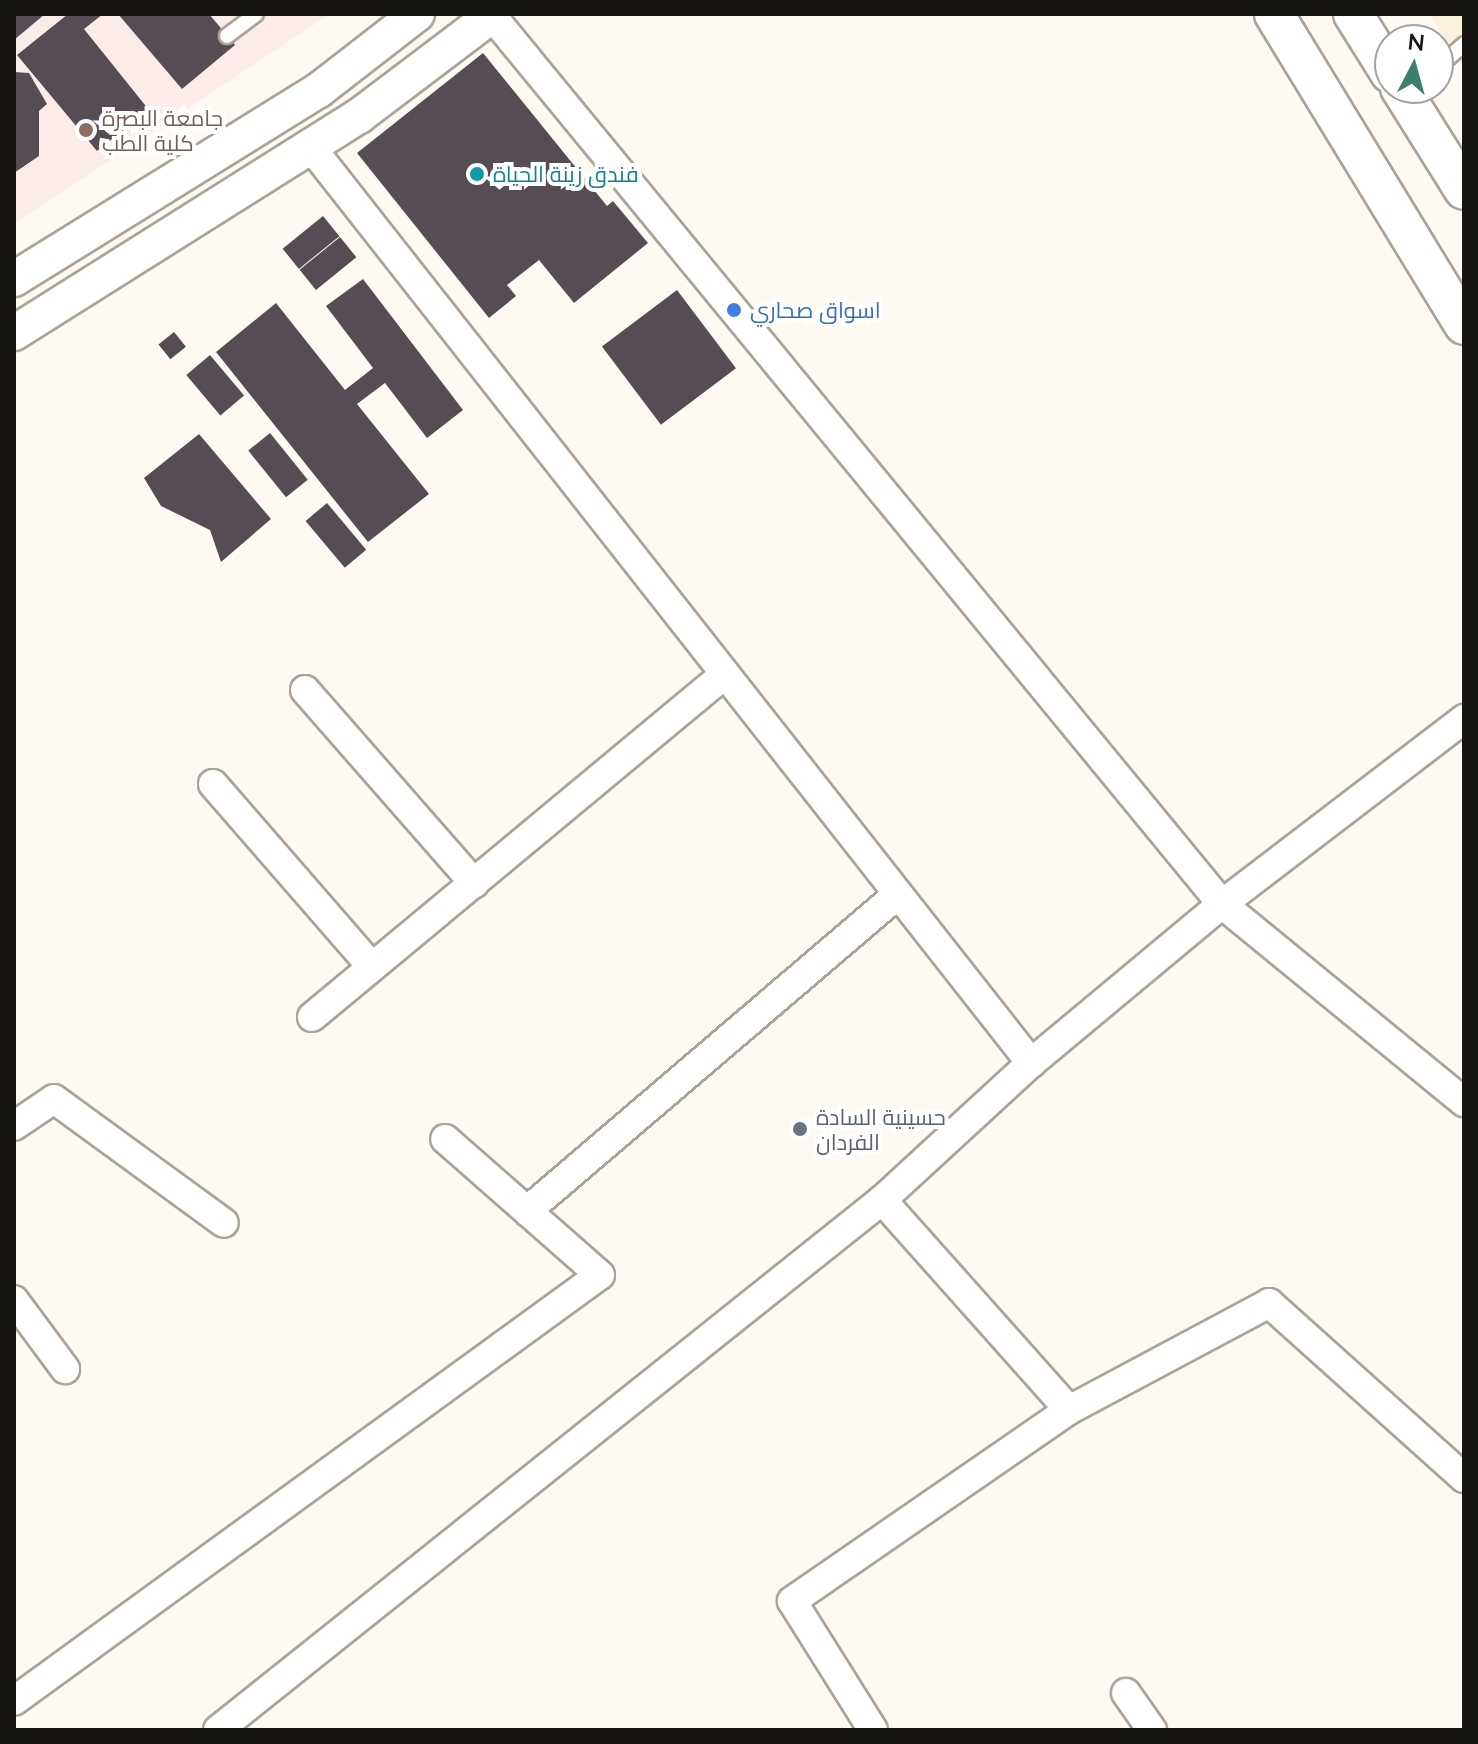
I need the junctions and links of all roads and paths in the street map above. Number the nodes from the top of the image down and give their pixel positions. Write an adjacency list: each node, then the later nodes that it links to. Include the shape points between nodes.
1 (256, 14): 6 (lane)
2 (417, 14): 11 (street, via 319,90)
3 (1274, 14): 12 (main road)
4 (1353, 14): 7 (main road)
5 (493, 15): 9 (street); 20 (street)
6 (227, 36)
7 (1374, 45)
8 (1413, 104): 10 (main road)
9 (310, 146): 13 (street); 14 (street)
10 (1464, 190)
11 (14, 279)
12 (1464, 325)
13 (14, 333)
14 (725, 674): 18 (street); 19 (street)
15 (305, 690): 18 (street)
16 (1464, 719): 20 (street)
17 (213, 784): 21 (street)
18 (474, 883): 21 (street)
19 (898, 894): 23 (street); 28 (street)
20 (1222, 904): 23 (street); 24 (street)
21 (372, 967): 22 (street)
22 (312, 1017)
23 (1031, 1063): 27 (street)
24 (1464, 1102)
25 (14, 1126): 29 (street, via 54,1099)
26 (445, 1139): 28 (street)
27 (882, 1200): 32 (street); 36 (street)
28 (527, 1211): 35 (street, via 600,1275)
29 (224, 1223)
30 (14, 1300): 31 (street)
31 (65, 1369)
32 (1069, 1410): 33 (street, via 1269,1303); 37 (street, via 792,1601)
33 (1464, 1478)
34 (1126, 1693): 38 (street)
35 (14, 1701)
36 (218, 1730)
37 (873, 1730)
38 (1152, 1730)

